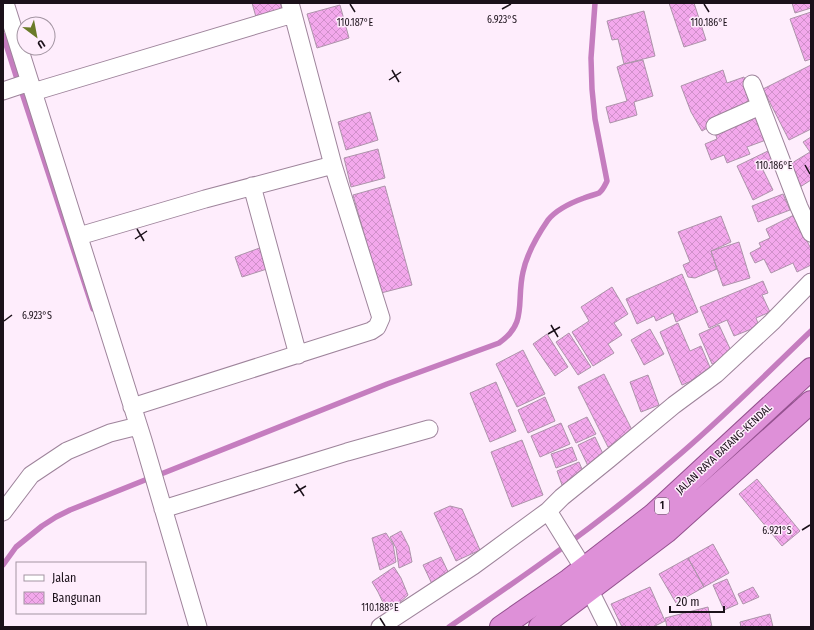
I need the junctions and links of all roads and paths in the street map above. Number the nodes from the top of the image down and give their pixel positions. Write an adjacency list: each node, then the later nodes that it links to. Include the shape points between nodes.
1 (5, 3): 4 (street)
2 (292, 8): 4 (street); 8 (street)
3 (752, 84): 6 (street)
4 (31, 87): 5 (street); 11 (street)
5 (3, 91)
6 (760, 106): 7 (street); 10 (street)
7 (715, 126)
8 (333, 165): 9 (street); 13 (street, via 381,318 377,327 371,331)
9 (252, 186): 11 (street); 13 (street)
10 (811, 233)
11 (79, 236): 16 (street)
12 (811, 282): 21 (street, via 716,374 562,497)
13 (298, 355): 16 (street)
14 (811, 370): 22 (highway, JALAN RAYA BATANG-KENDAL / 1, via 653,515)
15 (811, 402): 23 (highway, JALAN RAYA BATANG-KENDAL / 1, via 666,532)
16 (132, 407): 17 (street)
17 (138, 426): 19 (street); 20 (street, via 110,433 67,451 31,475)
18 (429, 429): 19 (street)
19 (163, 509): 24 (street)
20 (3, 512)
21 (550, 514): 22 (street); 25 (street)
22 (580, 565): 23 (street); 26 (highway, JALAN RAYA BATANG-KENDAL / 1)
23 (590, 591): 27 (highway, JALAN RAYA BATANG-KENDAL / 1); 28 (street)
24 (198, 627)
25 (380, 627)
26 (501, 627)
27 (540, 627)
28 (608, 627)

